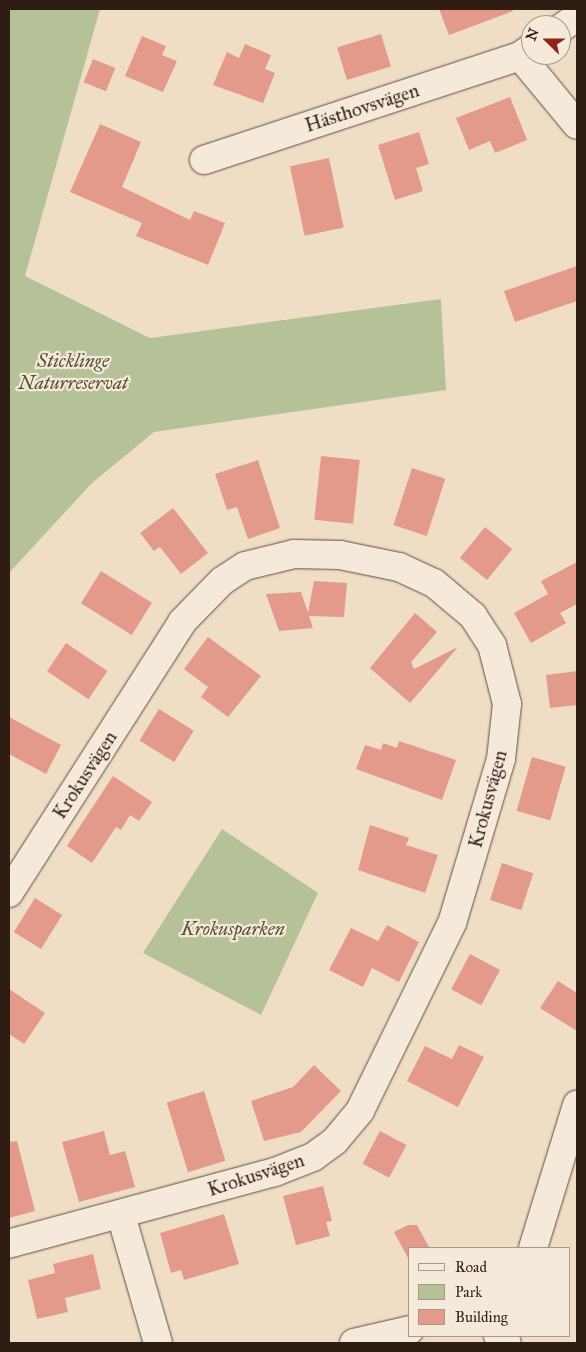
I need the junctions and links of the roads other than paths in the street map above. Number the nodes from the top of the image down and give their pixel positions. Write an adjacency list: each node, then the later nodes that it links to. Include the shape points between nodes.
1 (521, 53): 4 (street, Hästhovsvägen)
2 (534, 65): 3 (street)
3 (577, 125)
4 (204, 160)
5 (9, 893): 7 (street, Krokusvägen, via 182,622 215,587 245,566 294,554 340,555 399,567 434,583 473,616 492,646 507,704 501,759 452,923 360,1111 335,1141 313,1157 275,1172)
6 (577, 1105): 9 (street)
7 (121, 1215): 8 (street, Krokusvägen); 11 (street)
8 (9, 1244)
9 (533, 1247)
10 (408, 1330): 12 (street)
11 (158, 1343)
12 (354, 1343)

